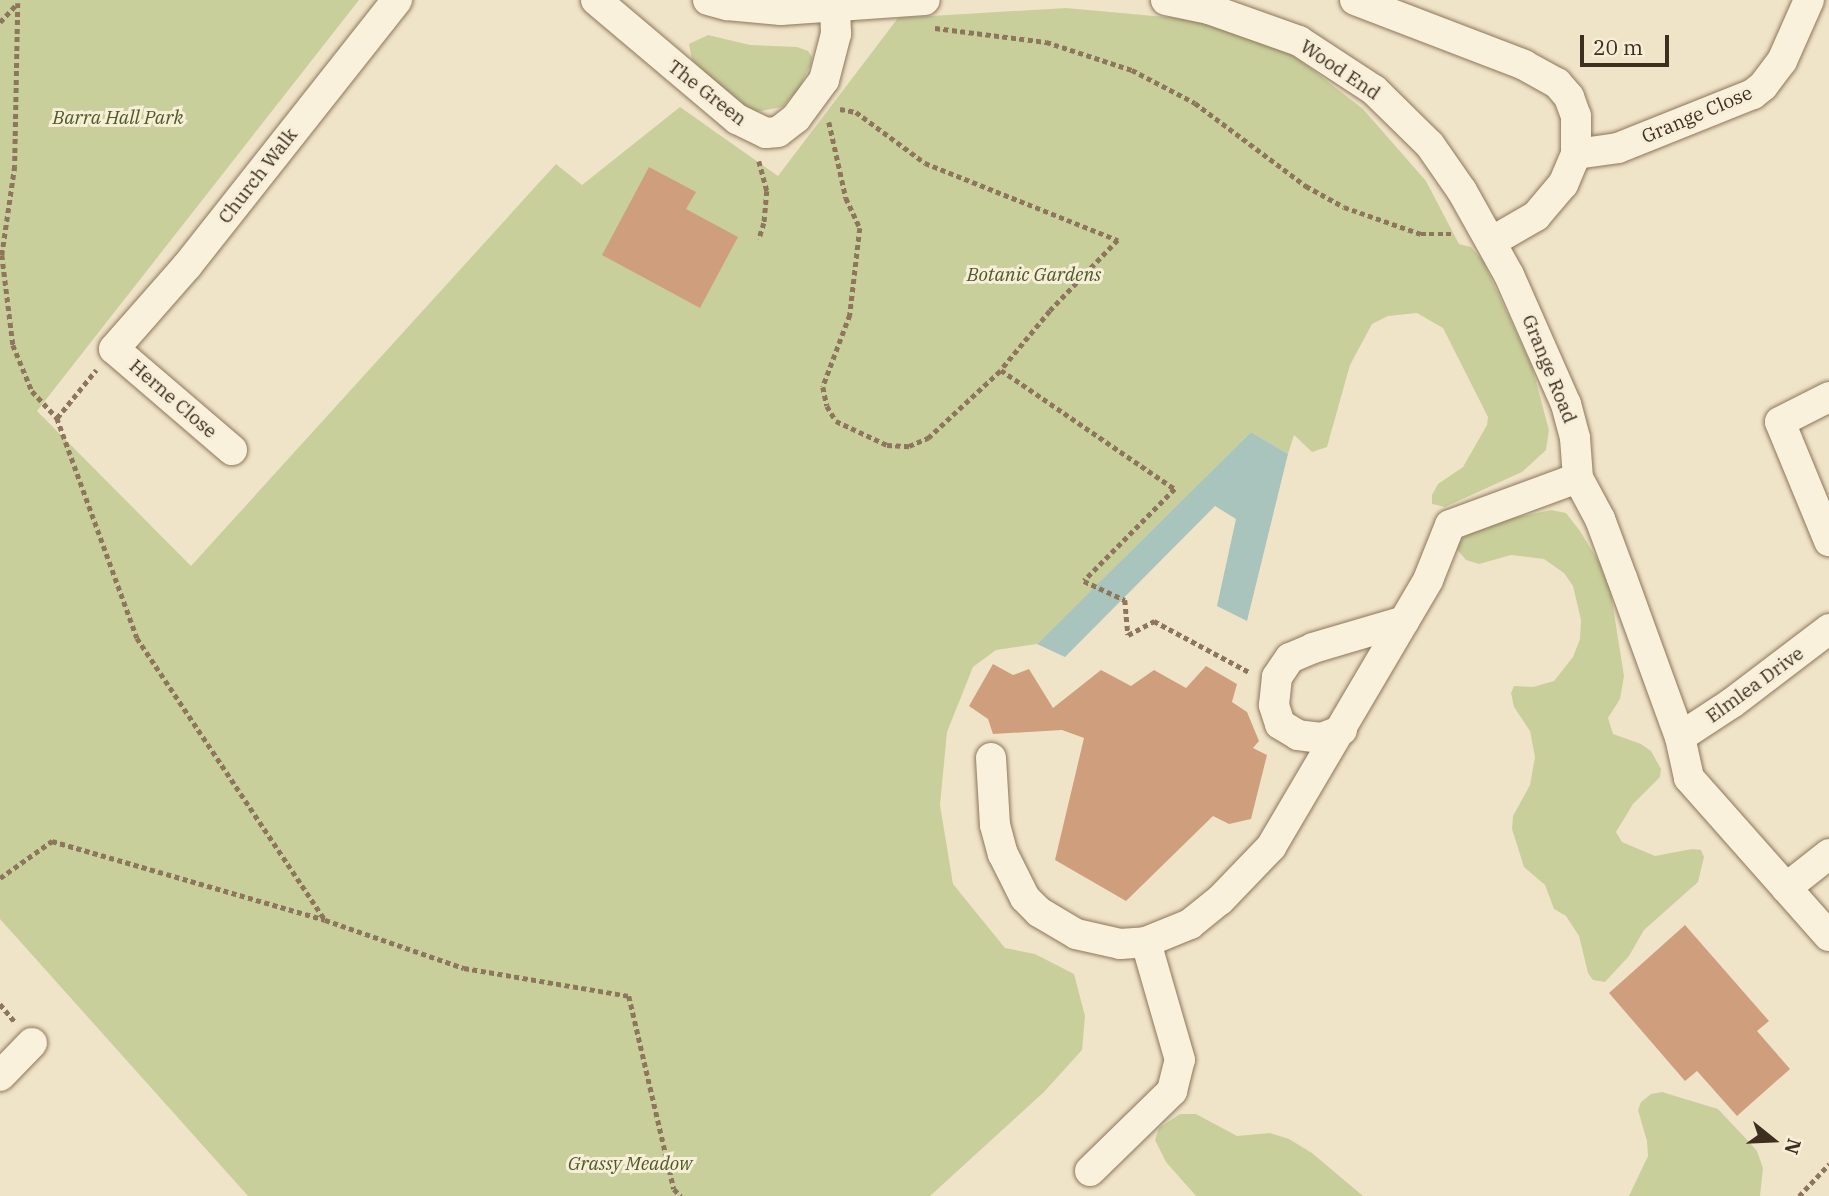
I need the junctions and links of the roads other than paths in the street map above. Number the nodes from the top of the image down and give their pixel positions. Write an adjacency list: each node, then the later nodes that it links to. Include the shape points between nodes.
1 (397, 0): 11 (street, Church Walk, via 187,267)
2 (596, 0): 7 (street, The Green, via 708,96 756,130 778,132 796,118 824,80 836,34)
3 (708, 0): 7 (street, via 769,9)
4 (1166, 0): 10 (street, Wood End, via 1245,19 1299,41 1374,90 1430,145)
5 (1355, 0): 9 (street, via 1524,65 1557,83 1576,116)
6 (1809, 0): 9 (street, Grange Close, via 1782,61 1753,94 1618,148)
7 (835, 6): 8 (street)
8 (925, 13)
9 (1576, 155): 10 (street, via 1563,184 1536,216)
10 (1487, 235): 14 (street, Grange Road, via 1566,404)
11 (114, 349): 13 (street, Herne Close)
12 (1829, 397): 15 (street, via 1780,422)
13 (232, 450)
14 (1578, 478): 16 (street, via 1450,525 1428,580); 19 (street, Grange Road, via 1600,519)
15 (1829, 541)
16 (1404, 621): 18 (street); 18 (street, via 1290,658 1277,677 1274,705 1280,724 1298,735 1321,738)
17 (1829, 629): 19 (street, Elmlea Drive)
18 (1342, 730): 24 (street, via 1271,847 1247,875 1190,924)
19 (1680, 737): 22 (street, Grange Road, via 1689,778)
20 (991, 758): 24 (street, via 998,835 1025,898 1076,934 1120,944)
21 (1829, 854): 22 (street)
22 (1786, 888): 23 (street, Grange Road)
23 (1829, 936)
24 (1146, 942): 27 (street, via 1180,1060 1172,1091)
25 (32, 1043): 26 (street)
26 (0, 1076)
27 (1090, 1171)

